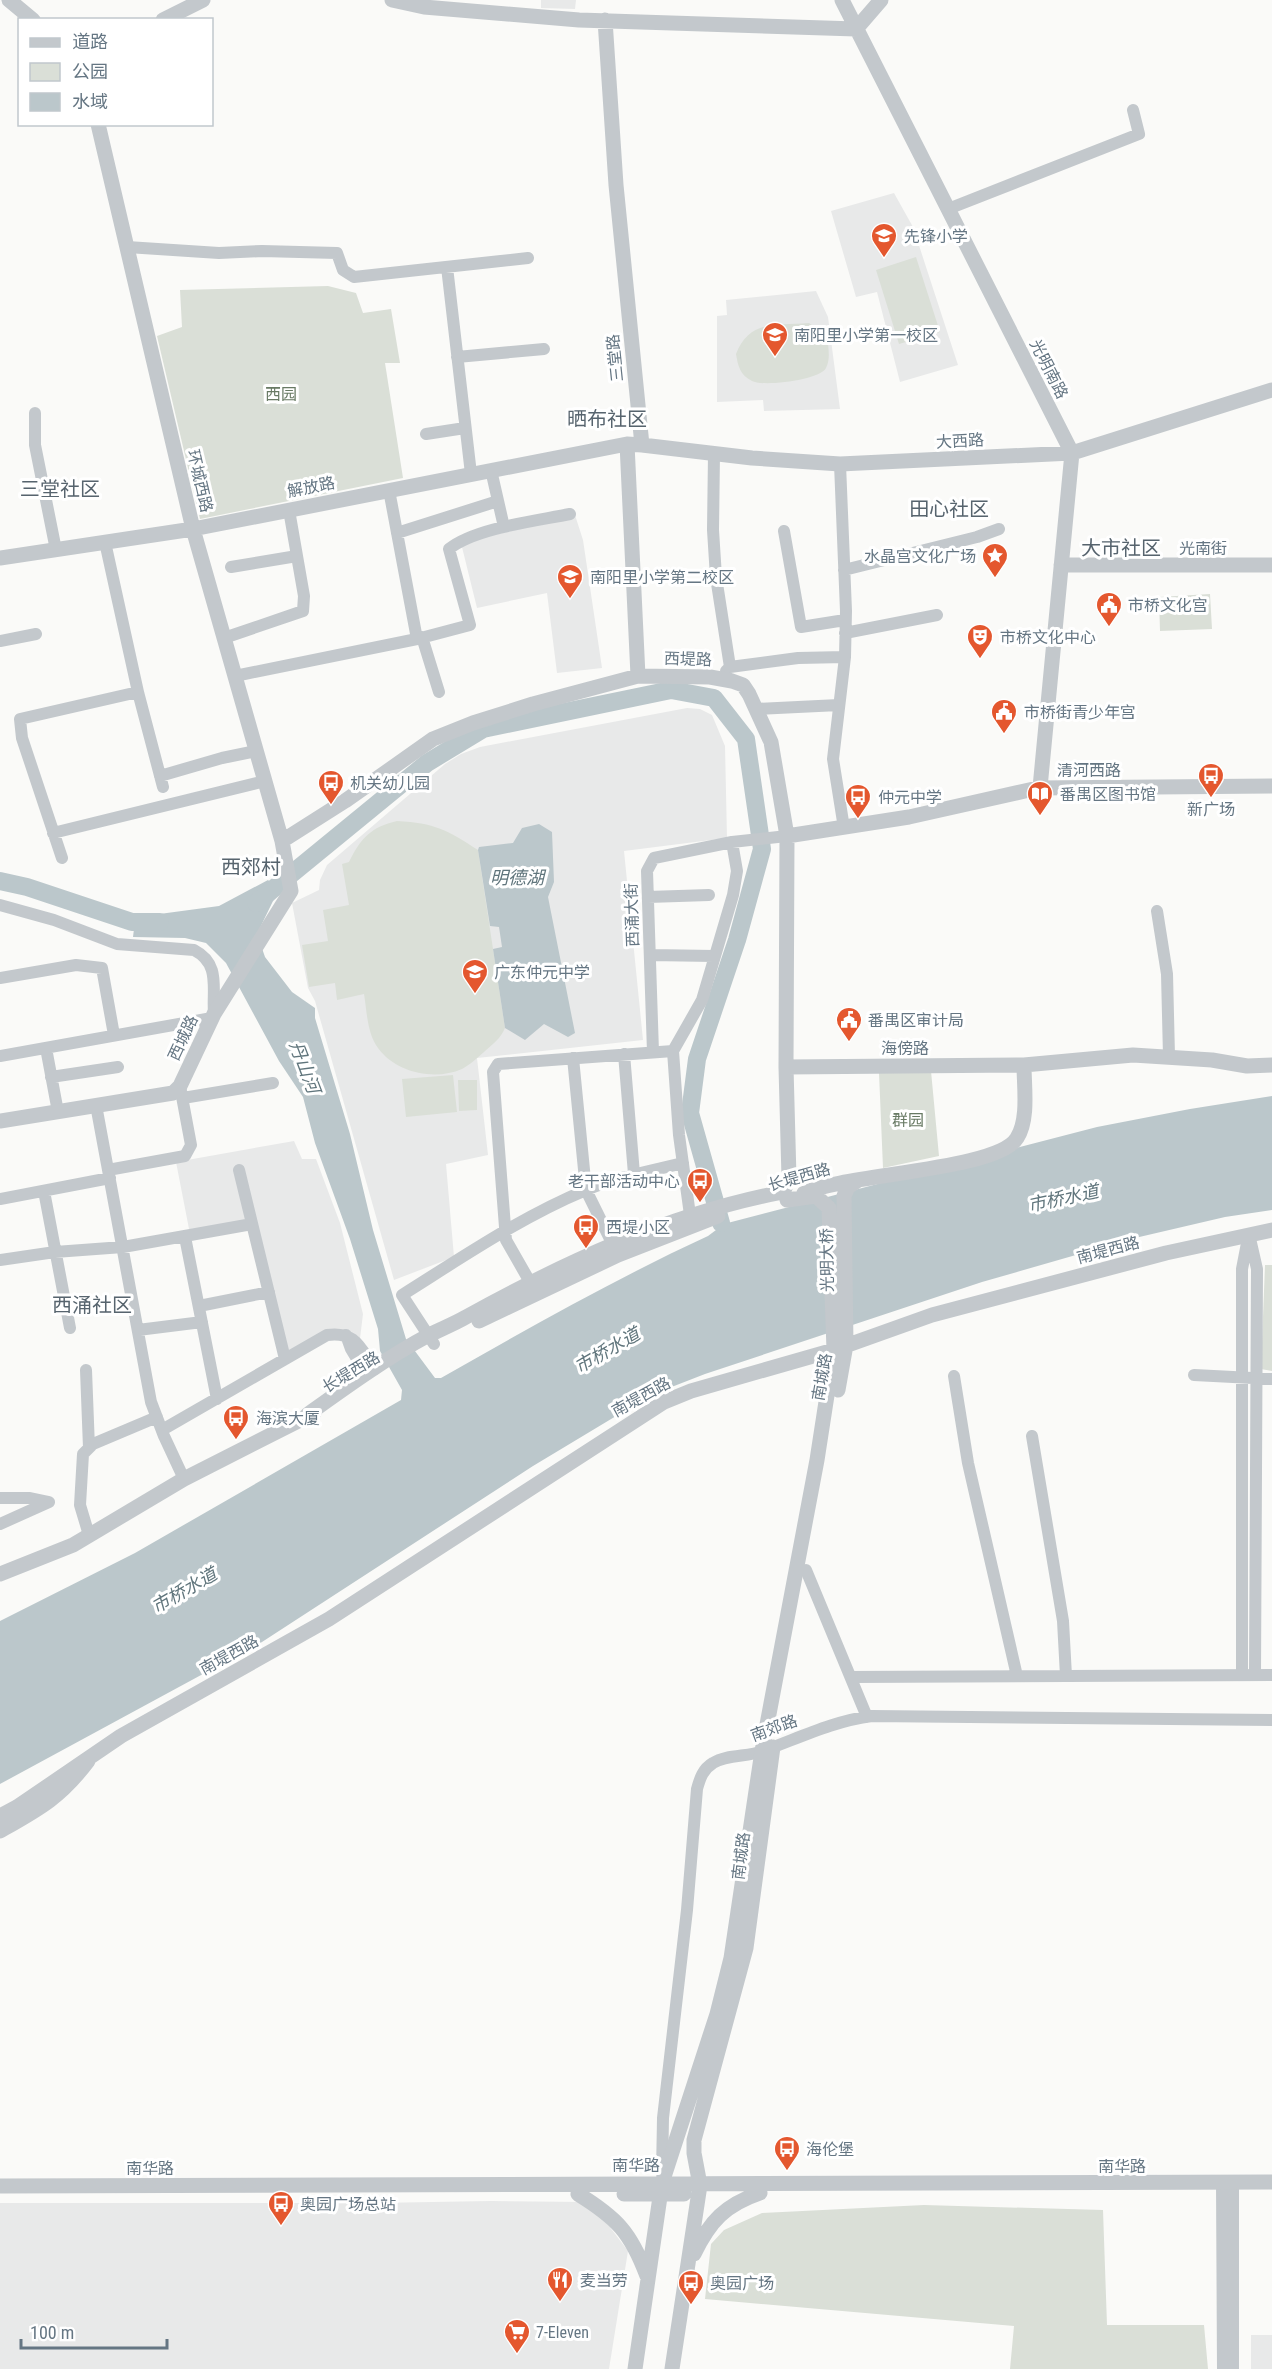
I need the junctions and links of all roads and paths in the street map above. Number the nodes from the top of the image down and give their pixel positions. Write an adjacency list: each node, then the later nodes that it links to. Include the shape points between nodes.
1 (9, 0): 6 (street)
2 (203, 0): 7 (street)
3 (392, 0): 8 (street, via 424,7)
4 (842, 0): 9 (street, 光明南路)
5 (881, 0): 9 (street)
6 (31, 18)
7 (167, 18)
8 (605, 20): 9 (street); 22 (street, 三堂路)
9 (856, 28): 12 (street, 光明南路)
10 (1133, 110): 12 (street, via 1139,134)
11 (98, 126): 13 (street, 环城西路)
12 (948, 209): 23 (street, 光明南路)
13 (127, 247): 15 (street, via 219,253 337,253 343,270 354,277); 33 (street, 环城西路)
14 (528, 258): 15 (street)
15 (447, 267): 17 (street)
16 (544, 349): 17 (street)
17 (457, 357): 20 (street)
18 (1272, 390): 23 (street, 大西路)
19 (35, 413): 38 (street, via 35,445)
20 (465, 428): 21 (street); 27 (street)
21 (426, 435)
22 (634, 445): 24 (street, 大西路); 26 (street, 解放路); 54 (street, 三堂路)
23 (1072, 453): 25 (street, 大西路); 41 (street)
24 (714, 454): 25 (street, 大西路); 52 (street, via 716,577)
25 (840, 464): 44 (street)
26 (491, 470): 27 (street, 解放路); 29 (street)
27 (471, 474): 28 (street, 解放路)
28 (388, 490): 30 (street, 解放路); 36 (street)
29 (498, 501): 32 (street); 36 (street)
30 (289, 510): 33 (street, 解放路); 39 (street)
31 (570, 514): 32 (street)
32 (504, 527): 49 (street, via 457,542 448,549 470,625)
33 (193, 529): 37 (street, 解放路); 48 (street, 环城西路)
34 (999, 529): 44 (street)
35 (784, 531): 46 (street, via 801,627)
36 (397, 533): 49 (street)
37 (105, 542): 38 (street, 解放路); 56 (street)
38 (56, 550): 40 (street, 解放路)
39 (297, 556): 43 (street); 48 (street, via 303,611)
40 (0, 558)
41 (1061, 565): 42 (street, 光南街); 63 (street)
42 (1272, 565)
43 (231, 567)
44 (844, 570): 46 (street)
45 (937, 615): 46 (street)
46 (845, 627): 51 (street)
47 (36, 634): 50 (street)
48 (224, 638): 53 (street, 环城西路)
49 (420, 638): 53 (street); 57 (street)
50 (0, 641)
51 (845, 657): 52 (street, via 798,658); 58 (street)
52 (730, 667): 55 (street)
53 (235, 676): 60 (street, 环城西路)
54 (638, 676): 55 (street, 西堤路); 68 (street, 西堤路, via 533,704 433,739)
55 (718, 678): 59 (street, 西堤路, via 744,687)
56 (138, 692): 60 (street, via 162,781 222,758); 66 (street, via 20,719 22,738)
57 (438, 692)
58 (839, 705): 59 (street); 65 (street, via 833,759)
59 (756, 709): 67 (street, 西堤路, via 771,742)
60 (256, 751): 61 (street, 环城西路)
61 (265, 781): 66 (street); 68 (street, 环城西路)
62 (1272, 786): 63 (street, 清河西路)
63 (1039, 793): 64 (street, 清河西路); 65 (street, 清河西路); 67 (street, 清河西路, via 908,824)
64 (1272, 796)
65 (844, 828): 67 (street, 清河西路)
66 (53, 832): 70 (street)
67 (787, 836): 69 (street); 89 (street, 西堤路)
68 (282, 841): 78 (street, 西城路, via 291,891)
69 (732, 842): 72 (street, 西涌大街, via 654,858 647,871); 76 (street, via 737,871)
70 (62, 858)
71 (709, 895): 72 (street)
72 (648, 897): 75 (street, 西涌大街)
73 (0, 905): 78 (street, via 117,944 194,950 205,956 212,967)
74 (1157, 910): 85 (street, via 1167,974)
75 (650, 955): 76 (street); 82 (street, 西涌大街)
76 (714, 956): 81 (street, via 702,1000)
77 (0, 978): 79 (street, via 76,965 102,968)
78 (213, 1016): 79 (street); 93 (street, 西城路)
79 (114, 1035): 80 (street)
80 (46, 1048): 84 (street); 91 (street)
81 (673, 1050): 82 (street); 97 (street)
82 (653, 1052): 83 (street)
83 (624, 1054): 86 (street); 101 (street)
84 (0, 1056)
85 (1169, 1056): 87 (street, via 1133,1055); 88 (street, via 1247,1066)
86 (573, 1058): 103 (street); 110 (street, via 498,1064 493,1072)
87 (1024, 1065): 89 (street, 海傍路); 102 (street, 长堤西路, via 1023,1120 1018,1137 1007,1149 966,1161)
88 (1272, 1065)
89 (786, 1066): 99 (street, 西堤路)
90 (118, 1067): 91 (street)
91 (51, 1077): 95 (street)
92 (273, 1083): 93 (street)
93 (181, 1092): 94 (street, 西城路); 100 (street, via 191,1145 185,1156)
94 (96, 1105): 95 (street, 西城路); 100 (street)
95 (58, 1112): 96 (street, 西城路)
96 (0, 1121)
97 (683, 1163): 101 (street); 108 (street)
98 (239, 1170): 109 (street)
99 (789, 1172): 105 (street, 光明大桥, via 800,1187); 107 (street, 长堤西路, via 782,1191)
100 (109, 1174): 104 (street); 114 (street)
101 (634, 1174): 103 (street)
102 (857, 1181): 105 (street, 长堤西路); 124 (street, 光明大桥, via 844,1196)
103 (586, 1190): 110 (street); 115 (street)
104 (44, 1191): 106 (street); 116 (street)
105 (813, 1193): 107 (street, 长堤西路); 124 (street, 光明大桥, via 827,1204 830,1212)
106 (0, 1199)
107 (743, 1204): 108 (street, 长堤西路)
108 (698, 1215): 115 (street, 长堤西路)
109 (252, 1224): 113 (street); 119 (street)
110 (506, 1230): 118 (street, via 506,1240); 125 (street, via 402,1295)
111 (1272, 1230): 112 (street, 南堤西路)
112 (1249, 1234): 124 (street, 南堤西路, via 932,1315 876,1335); 131 (street, via 1242,1269); 132 (street, via 1257,1269)
113 (185, 1237): 114 (street); 120 (street)
114 (123, 1248): 116 (street); 123 (street)
115 (615, 1250): 118 (street, 长堤西路); 125 (street, 长堤西路)
116 (56, 1252): 117 (street); 122 (street)
117 (0, 1260)
118 (530, 1282): 125 (street, 长堤西路)
119 (269, 1292): 120 (street); 126 (street)
120 (199, 1306): 121 (street)
121 (202, 1322): 123 (street); 134 (street)
122 (70, 1328)
123 (138, 1330): 135 (street)
124 (844, 1339): 143 (street, 南城路); 153 (street, 南城路, via 817,1461); 154 (street, 南堤西路, via 692,1391 642,1414 329,1619)
125 (425, 1343): 128 (street, 长堤西路)
126 (285, 1359): 128 (street, via 327,1335 340,1334 355,1340); 134 (street)
127 (86, 1370): 138 (street)
128 (376, 1371): 139 (street, 长堤西路, via 307,1415)
129 (1194, 1375): 131 (street)
130 (954, 1376): 148 (street, via 968,1463)
131 (1242, 1378): 132 (street); 145 (street)
132 (1257, 1378): 133 (street); 146 (street)
133 (1272, 1379)
134 (217, 1399): 136 (street)
135 (157, 1417): 136 (street); 138 (street)
136 (162, 1430): 139 (street)
137 (1032, 1436): 149 (street, via 1063,1621)
138 (89, 1448): 142 (street, via 83,1454 80,1505)
139 (184, 1479): 142 (street, 长堤西路)
140 (0, 1498): 141 (street, via 49,1502)
141 (0, 1524)
142 (88, 1535): 144 (street, 长堤西路, via 73,1545)
143 (806, 1570): 150 (street); 153 (street, 南城路)
144 (0, 1574)
145 (1242, 1675): 146 (street); 149 (street)
146 (1255, 1675): 147 (street)
147 (1272, 1675)
148 (1017, 1676): 149 (street); 150 (street)
149 (1066, 1676)
150 (851, 1677): 151 (street)
151 (867, 1717): 152 (street, 南郊路); 153 (street, 南郊路, via 841,1721)
152 (1272, 1720)
153 (768, 1748): 160 (street, 南城路, via 727,1977); 160 (street, 南郊路, via 716,1761 707,1767 697,1789 663,2118); 161 (street, 南城路, via 746,1948 694,2140)
154 (96, 1752): 155 (street, 南堤西路); 156 (street, 南堤西路, via 54,1800)
155 (0, 1816)
156 (0, 1831)
157 (1272, 2182): 159 (street, 南华路)
158 (0, 2186): 160 (street, 南华路)
159 (1227, 2187): 161 (street, 南华路); 162 (street, 南华路); 163 (street, 南华路); 172 (street); 173 (street)
160 (661, 2188): 161 (street, 南华路); 165 (street, 南华路); 167 (street, 南城路)
161 (700, 2189): 163 (street, 南华路); 166 (street, 南城路)
162 (1272, 2192)
163 (760, 2193): 166 (street, via 722,2212 705,2233)
164 (0, 2194): 165 (street, 南华路)
165 (578, 2194): 167 (street, via 616,2220 636,2248)
166 (688, 2267): 171 (street, 南城路)
167 (648, 2279): 168 (street, 南城路)
168 (639, 2338): 169 (street); 170 (street, 南城路)
169 (630, 2369)
170 (635, 2369)
171 (673, 2369)
172 (1222, 2369)
173 (1233, 2369)

